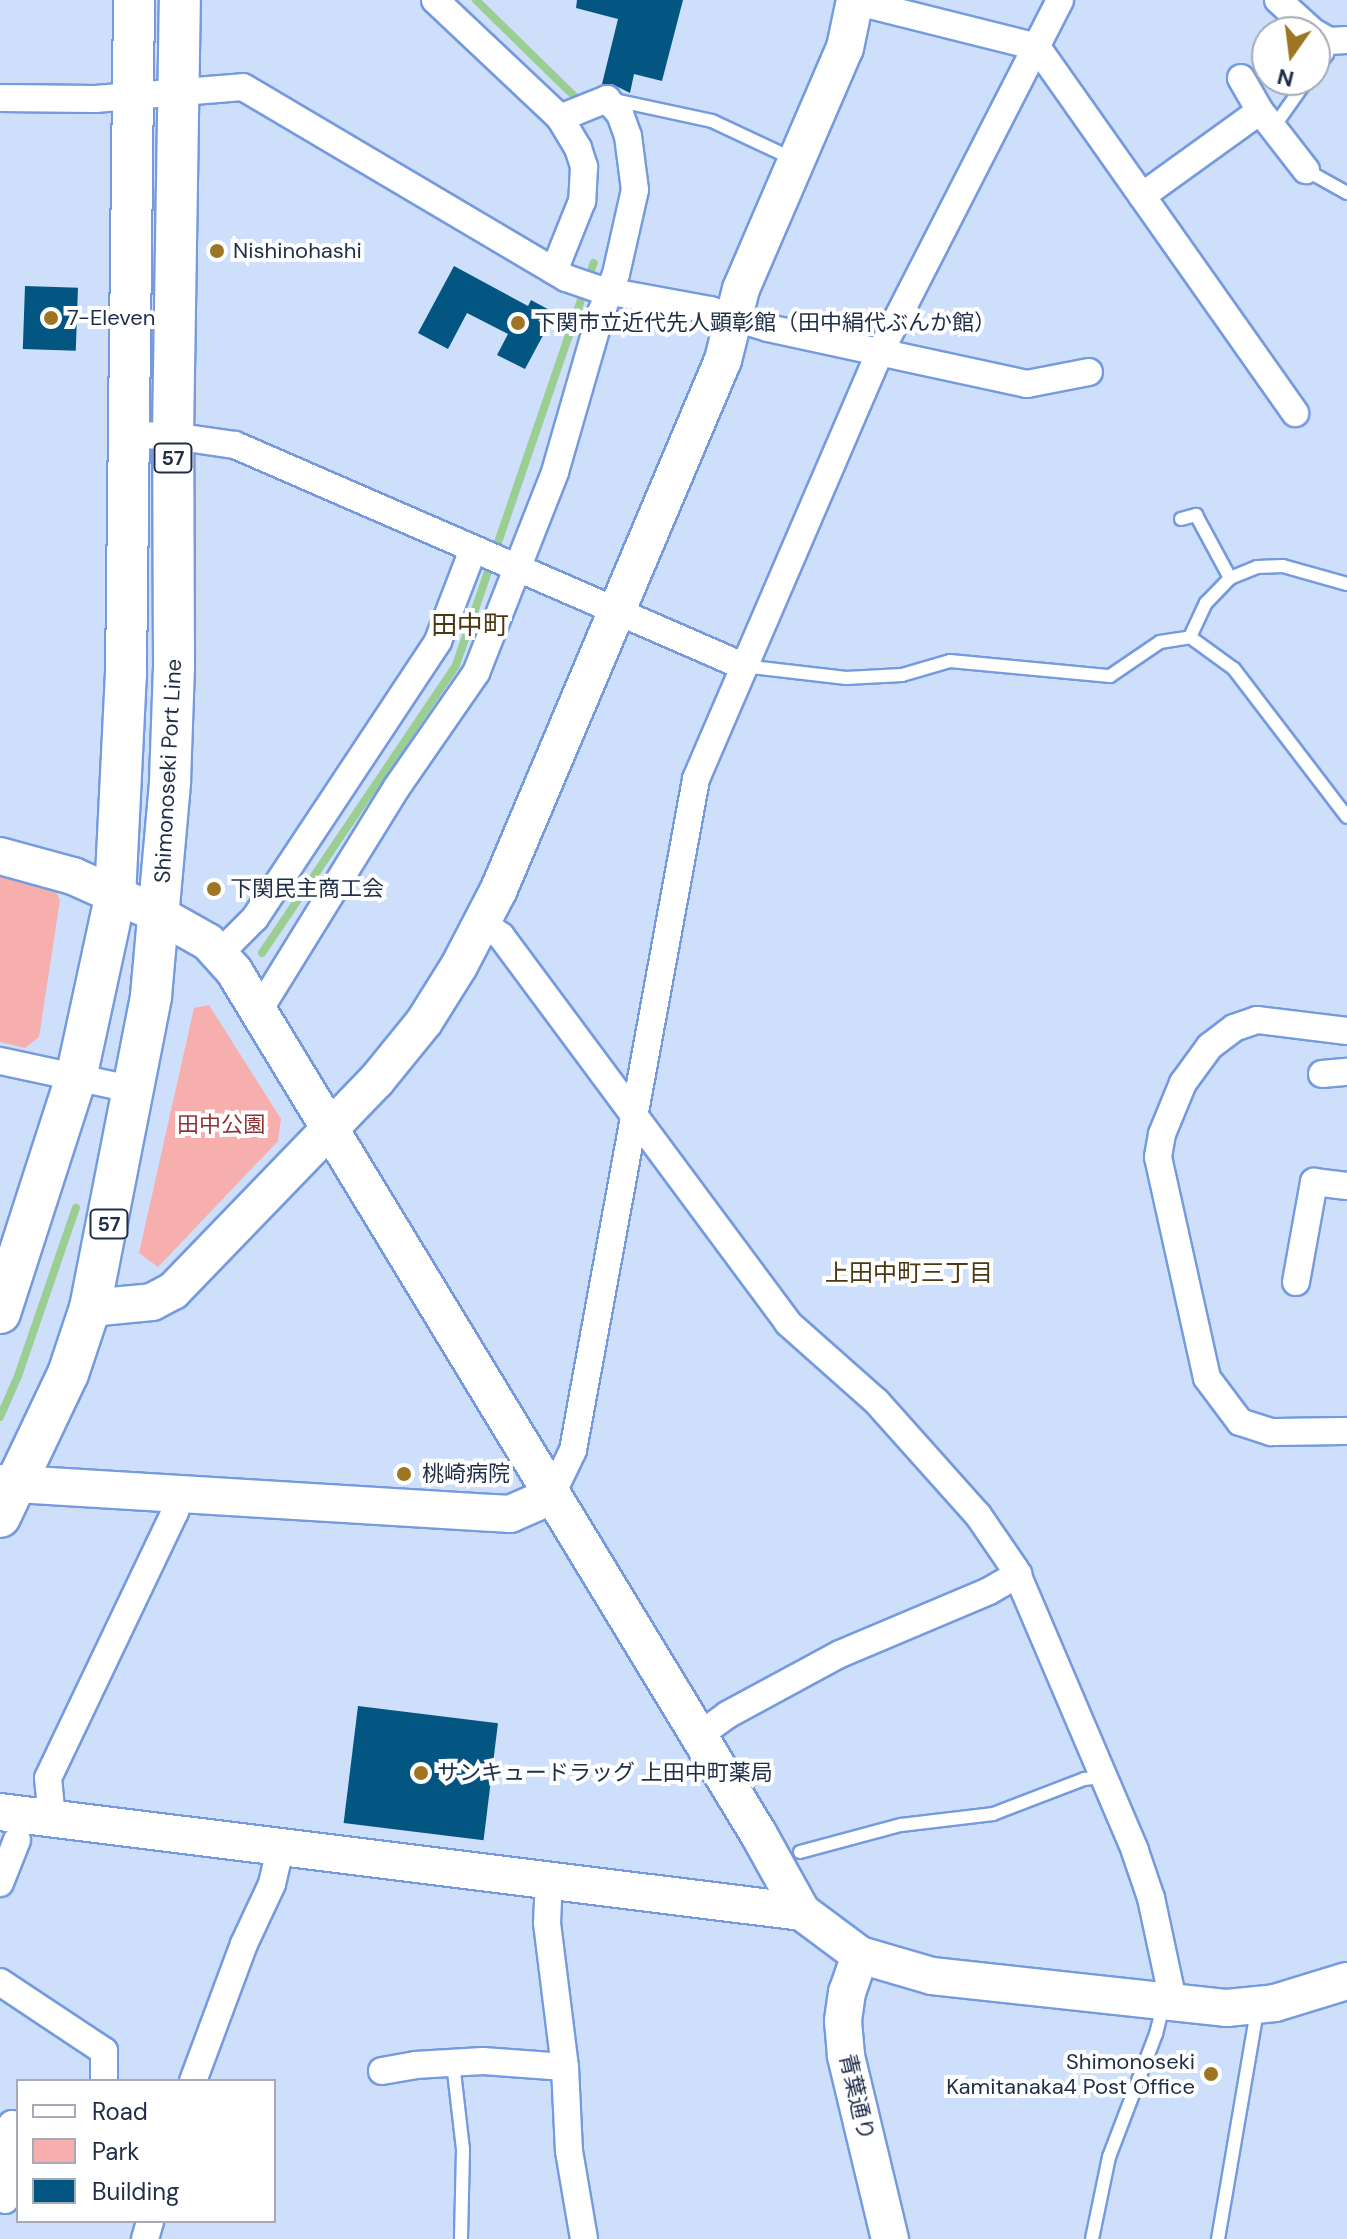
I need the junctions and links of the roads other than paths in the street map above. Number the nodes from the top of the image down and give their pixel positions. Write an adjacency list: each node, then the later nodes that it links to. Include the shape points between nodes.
1 (134, 0): 12 (main road, Shimonoseki Port Line / 57)
2 (180, 0): 10 (main road, Shimonoseki Port Line / 57)
3 (435, 0): 15 (street)
4 (853, 0): 8 (street); 17 (street, via 845,48)
5 (1060, 0): 8 (street)
6 (1278, 0): 7 (street)
7 (1299, 16)
8 (1037, 47): 20 (street); 24 (street)
9 (1241, 78): 16 (street)
10 (179, 93): 12 (street); 21 (street, via 243,87); 28 (main road, Shimonoseki Port Line / 57)
11 (1291, 96): 16 (lane)
12 (135, 97): 13 (street); 27 (main road, Shimonoseki Port Line / 57)
13 (0, 98)
14 (607, 99): 15 (street); 17 (lane, via 712,121); 22 (street, via 628,136 635,178 628,229)
15 (560, 118): 21 (street, via 578,148 584,185)
16 (1266, 120): 18 (street); 20 (street)
17 (796, 160): 23 (street)
18 (1306, 170): 19 (lane)
19 (1347, 193)
20 (1142, 196): 26 (street)
21 (560, 275): 22 (street)
22 (605, 290): 23 (street); 31 (street, via 555,472)
23 (732, 318): 24 (street); 34 (street, via 723,360)
24 (880, 352): 25 (street, via 1027,384); 36 (street)
25 (1089, 372)
26 (1295, 413)
27 (130, 435): 28 (street); 39 (main road, Shimonoseki Port Line / 57)
28 (173, 436): 30 (street, via 235,445); 40 (main road, Shimonoseki Port Line / 57, via 174,667)
29 (1181, 519): 32 (lane, via 1196,515)
30 (476, 552): 31 (street); 42 (street, via 438,641 255,918)
31 (515, 569): 34 (street); 43 (street, via 476,673 397,787)
32 (1230, 578): 33 (lane, via 1257,567 1283,566); 35 (lane, via 1206,603)
33 (1347, 584)
34 (616, 612): 36 (street); 41 (street)
35 (1190, 637): 36 (lane, via 1160,642 1110,676 950,661 902,675 846,678); 37 (lane, via 1234,669)
36 (743, 666): 48 (street, via 689,805)
37 (1347, 817)
38 (0, 856): 39 (street, via 73,876)
39 (115, 897): 40 (street); 46 (main road, Shimonoseki Port Line / 57)
40 (160, 915): 42 (street); 47 (main road, Shimonoseki Port Line / 57)
41 (482, 923): 48 (street, via 501,936); 49 (street, via 405,1047)
42 (220, 953): 43 (street)
43 (258, 1012): 49 (street)
44 (1347, 1031): 55 (street, via 1257,1020 1234,1028 1210,1046 1183,1083 1158,1157 1207,1378 1240,1422 1271,1432)
45 (0, 1061): 46 (street)
46 (76, 1078): 47 (street); 51 (main road, Shimonoseki Port Line / 57)
47 (135, 1090): 53 (main road, Shimonoseki Port Line / 57)
48 (634, 1114): 58 (street, via 573,1450); 59 (street, via 788,1323 876,1401 978,1515)
49 (329, 1126): 53 (street, via 173,1291 152,1302); 58 (street)
50 (1347, 1186): 52 (street, via 1314,1182)
51 (10, 1257): 54 (main road, Shimonoseki Port Line / 57)
52 (1296, 1282)
53 (90, 1308): 57 (main road, Shimonoseki Port Line / 57, via 68,1374)
54 (0, 1313)
55 (1347, 1431)
56 (181, 1492): 57 (street); 58 (street, via 510,1514); 62 (street, via 48,1778)
57 (6, 1494)
58 (551, 1496): 60 (street)
59 (1018, 1574): 60 (street, via 840,1654); 61 (street)
60 (697, 1737): 68 (street)
61 (1103, 1777): 65 (lane, via 1084,1779 993,1814 901,1825); 72 (street, via 1151,1898)
62 (52, 1818): 63 (street); 64 (street)
63 (9, 1826): 67 (street)
64 (281, 1846): 66 (street); 77 (street, via 272,1884)
65 (800, 1852)
66 (549, 1879): 68 (street); 75 (street, via 547,1923)
67 (0, 1883)
68 (802, 1912): 69 (street)
69 (860, 1955): 72 (street, via 932,1976); 83 (street, 青葉通り, via 847,1992 846,2056)
70 (1347, 1981): 73 (street)
71 (0, 1982): 78 (street, via 104,2051)
72 (1168, 2001): 73 (street); 84 (lane, via 1109,2157)
73 (1257, 2006): 85 (lane)
74 (453, 2063): 75 (street); 76 (street); 81 (lane, via 463,2150)
75 (565, 2067): 82 (street, via 569,2151)
76 (382, 2071)
77 (188, 2078)
78 (104, 2079)
79 (16, 2125): 80 (street, via 12,2124 3,2157)
80 (5, 2200)
81 (461, 2239)
82 (584, 2239)
83 (890, 2239)
84 (1092, 2239)
85 (1218, 2239)

